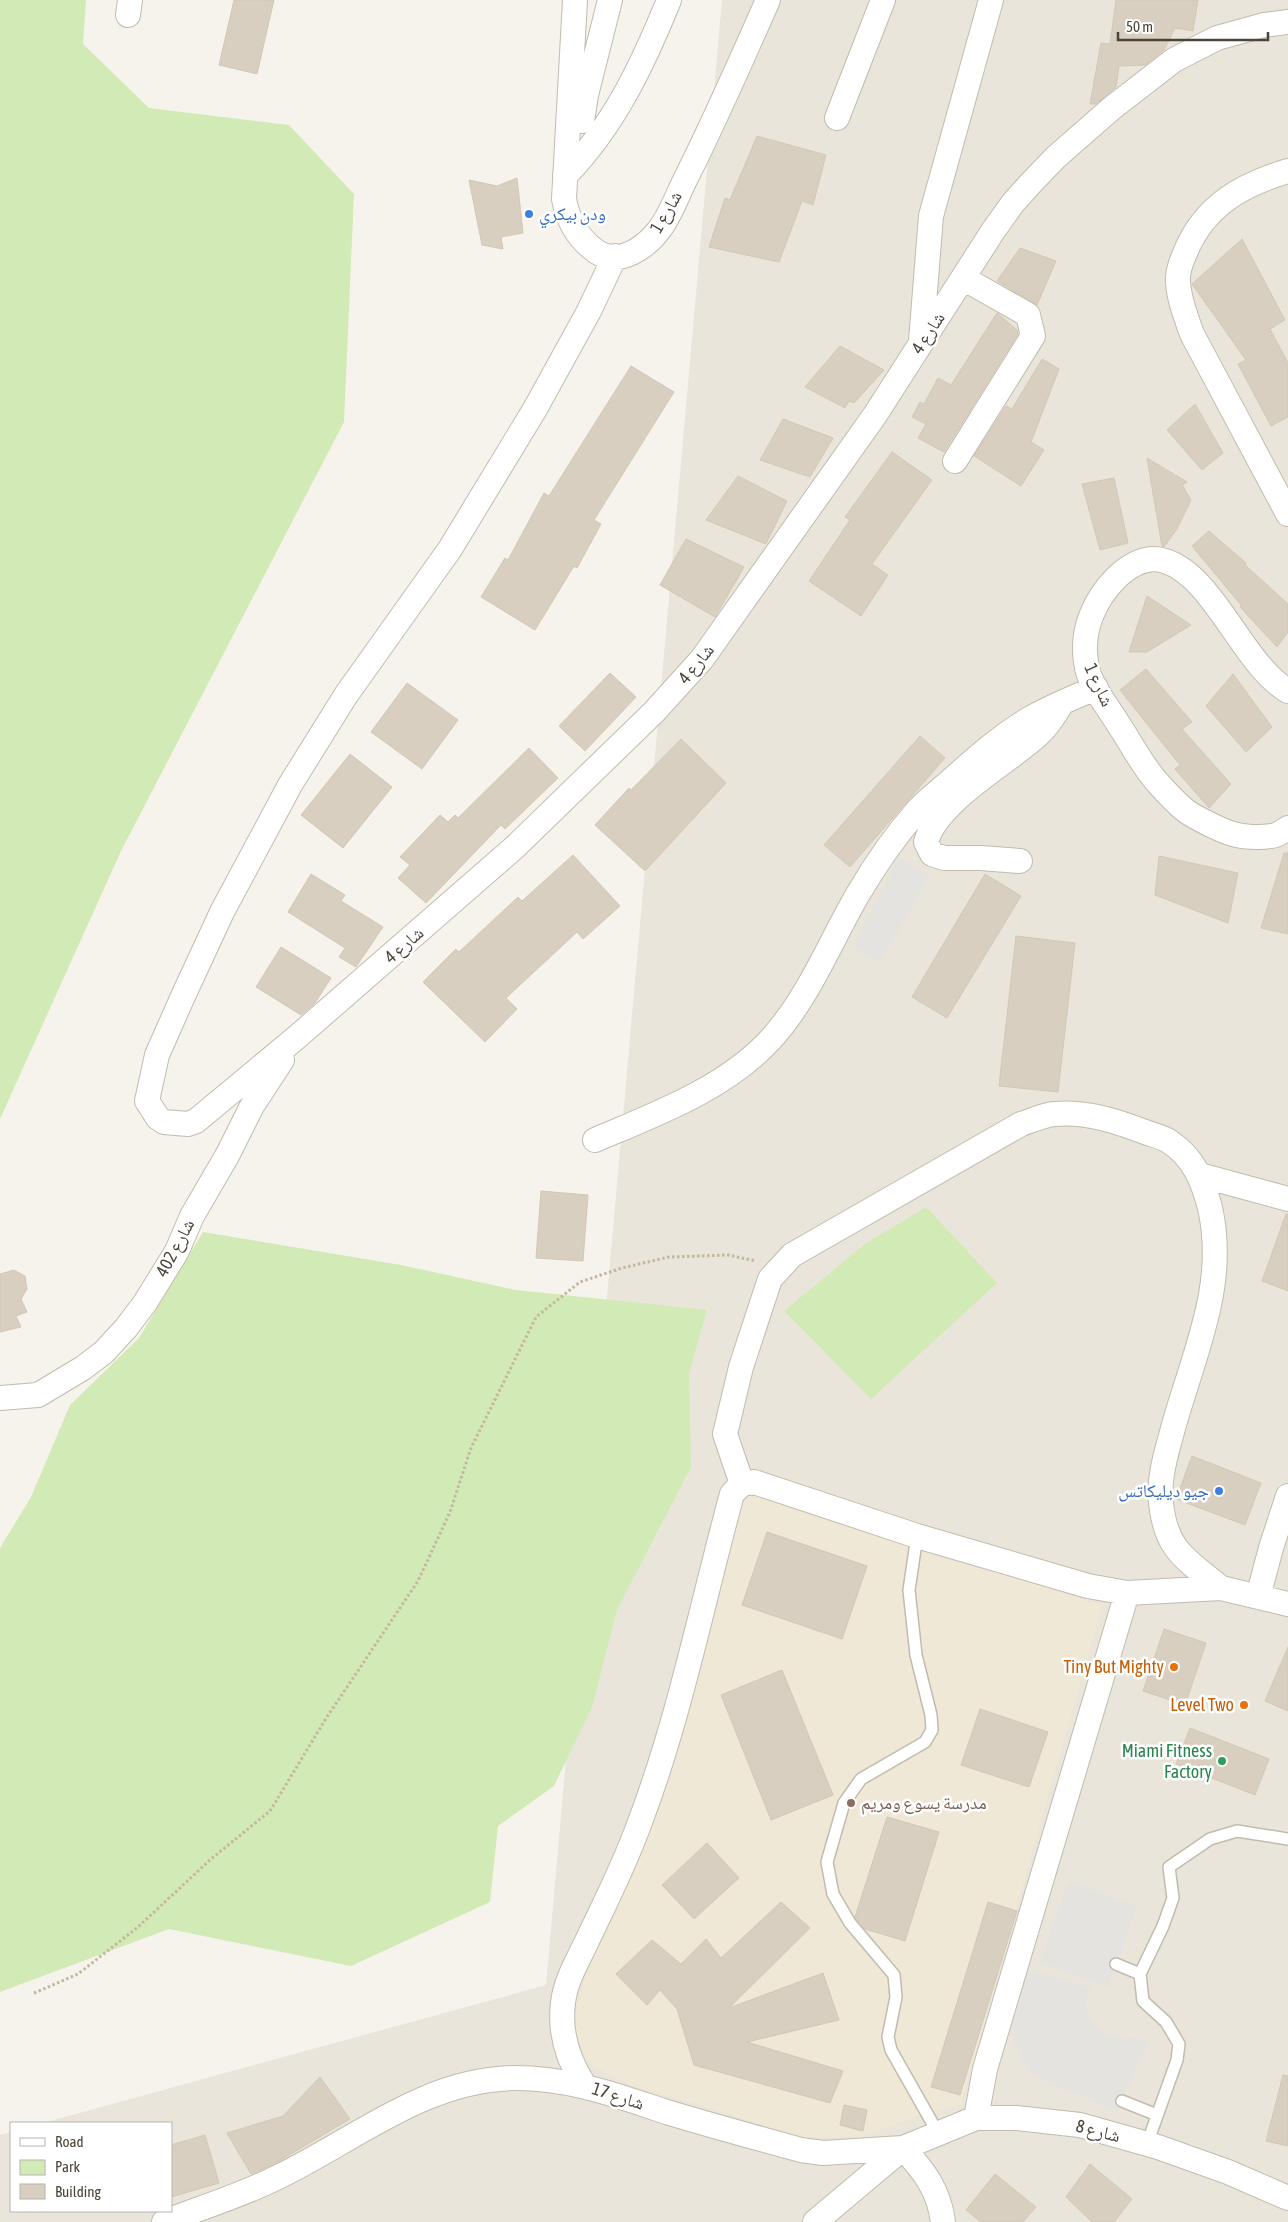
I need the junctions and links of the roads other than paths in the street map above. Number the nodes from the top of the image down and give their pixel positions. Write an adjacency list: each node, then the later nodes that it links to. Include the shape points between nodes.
1 (575, 0): 9 (street)
2 (610, 0): 9 (street, via 586,95)
3 (669, 0): 9 (street, via 627,93)
4 (768, 0): 11 (street, شارع 1, via 710,130 660,229 632,254)
5 (883, 0): 8 (street)
6 (991, 0): 13 (street, via 931,216)
7 (1288, 22): 12 (street, شارع 4, via 1217,38 1174,60 1140,85 1064,151 1025,190)
8 (837, 118)
9 (573, 168): 11 (street, via 564,199 573,228 599,254)
10 (1288, 170): 15 (street, via 1260,179 1208,212 1189,243 1179,266 1178,281 1192,334)
11 (615, 256): 21 (street, شارع 4, via 590,311 450,549 350,689 290,785 222,912 157,1055 147,1097 149,1104 164,1122 192,1123)
12 (963, 278): 13 (street, شارع 4); 14 (street, via 1028,315 1033,336)
13 (920, 345): 21 (street, شارع 4, via 870,423 684,681 515,846)
14 (955, 461)
15 (1288, 514)
16 (1096, 688): 17 (street, شارع 1, via 1086,664 1084,636 1089,622 1098,601 1111,584 1136,563 1151,559 1164,560 1187,573 1265,671); 18 (street); 19 (street, شارع 1, via 1156,780 1187,812 1234,835 1272,836)
17 (1288, 691)
18 (1063, 701): 20 (street, via 1040,733 980,780 929,830 926,842 932,854 944,858); 22 (street, via 1006,734 918,810 858,894 812,980 770,1039 748,1060 680,1103)
19 (1288, 828)
20 (1020, 861)
21 (297, 1037): 25 (street, شارع 402, via 252,1106 192,1216 177,1251 126,1328 104,1352 83,1368 38,1395)
22 (595, 1140)
23 (1200, 1175): 24 (street); 26 (street, via 1184,1154 1169,1142 1094,1116 1052,1114 1021,1124 792,1256 770,1279 741,1367 725,1434); 29 (street, via 1213,1222 1216,1255 1208,1316 1176,1414 1160,1501 1166,1534 1176,1551)
24 (1288, 1200)
25 (0, 1398)
26 (742, 1484): 28 (street, via 754,1482); 36 (street, شارع 17, via 732,1494 678,1704 653,1787 633,1843 567,1984 563,2037)
27 (1288, 1496): 31 (street)
28 (917, 1536): 30 (street, via 1088,1586); 40 (lane, via 909,1590 916,1655 932,1730 926,1742 861,1779 844,1803 827,1862 833,1894 850,1923 894,1975 896,1997 888,2037 891,2050)
29 (1221, 1588): 30 (street); 31 (street)
30 (1127, 1593): 39 (street, via 985,2069)
31 (1258, 1597): 32 (street)
32 (1288, 1604)
33 (1288, 1839): 35 (lane, via 1237,1831 1210,1839 1169,1867 1173,1898)
34 (1116, 1964): 35 (lane)
35 (1140, 1974): 38 (lane, via 1144,2001 1166,2022 1179,2044 1178,2060)
36 (584, 2085): 42 (street, شارع 17, via 801,2150 823,2153); 44 (street, via 514,2078 440,2092 387,2115 272,2180)
37 (1122, 2101): 38 (lane)
38 (1157, 2114): 41 (lane)
39 (976, 2118): 40 (street, شارع 8); 41 (street, شارع 8, via 1016,2118 1080,2126)
40 (938, 2132): 42 (street, شارع 8)
41 (1147, 2144): 43 (street, شارع 8, via 1228,2172)
42 (903, 2148): 45 (street); 46 (street, via 934,2186)
43 (1288, 2198)
44 (164, 2222)
45 (815, 2222)
46 (943, 2222)

